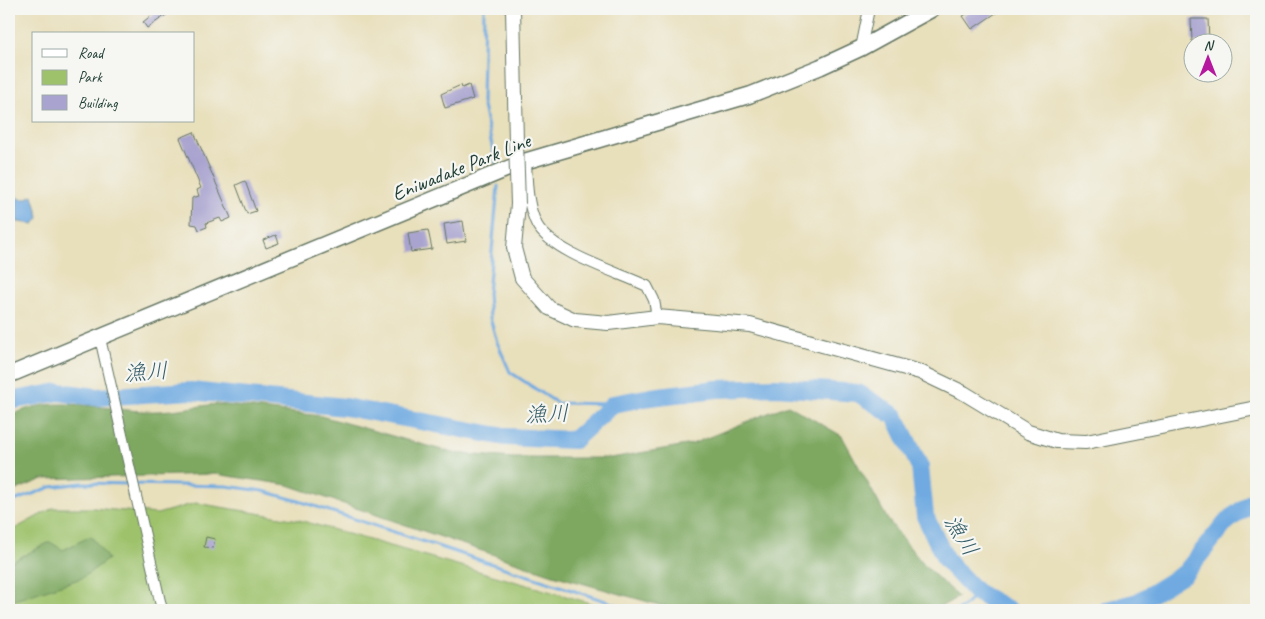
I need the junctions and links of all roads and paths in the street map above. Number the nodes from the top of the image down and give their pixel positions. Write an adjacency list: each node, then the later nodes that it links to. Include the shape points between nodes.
1 (513, 9): 6 (street, bridge, via 518,204 514,248 522,278 549,308 574,320 608,323)
2 (869, 9): 4 (street)
3 (932, 9): 4 (main road, Eniwadake Park Line)
4 (861, 48): 5 (main road, Eniwadake Park Line, via 750,95)
5 (526, 161): 6 (street, via 528,201 538,226 559,246 647,286); 7 (main road, Eniwadake Park Line)
6 (657, 317): 9 (street, via 750,325 920,372 964,393 1028,432 1057,441 1086,442)
7 (100, 338): 8 (main road, Eniwadake Park Line); 10 (street)
8 (9, 375)
9 (1256, 408)
10 (162, 610)

